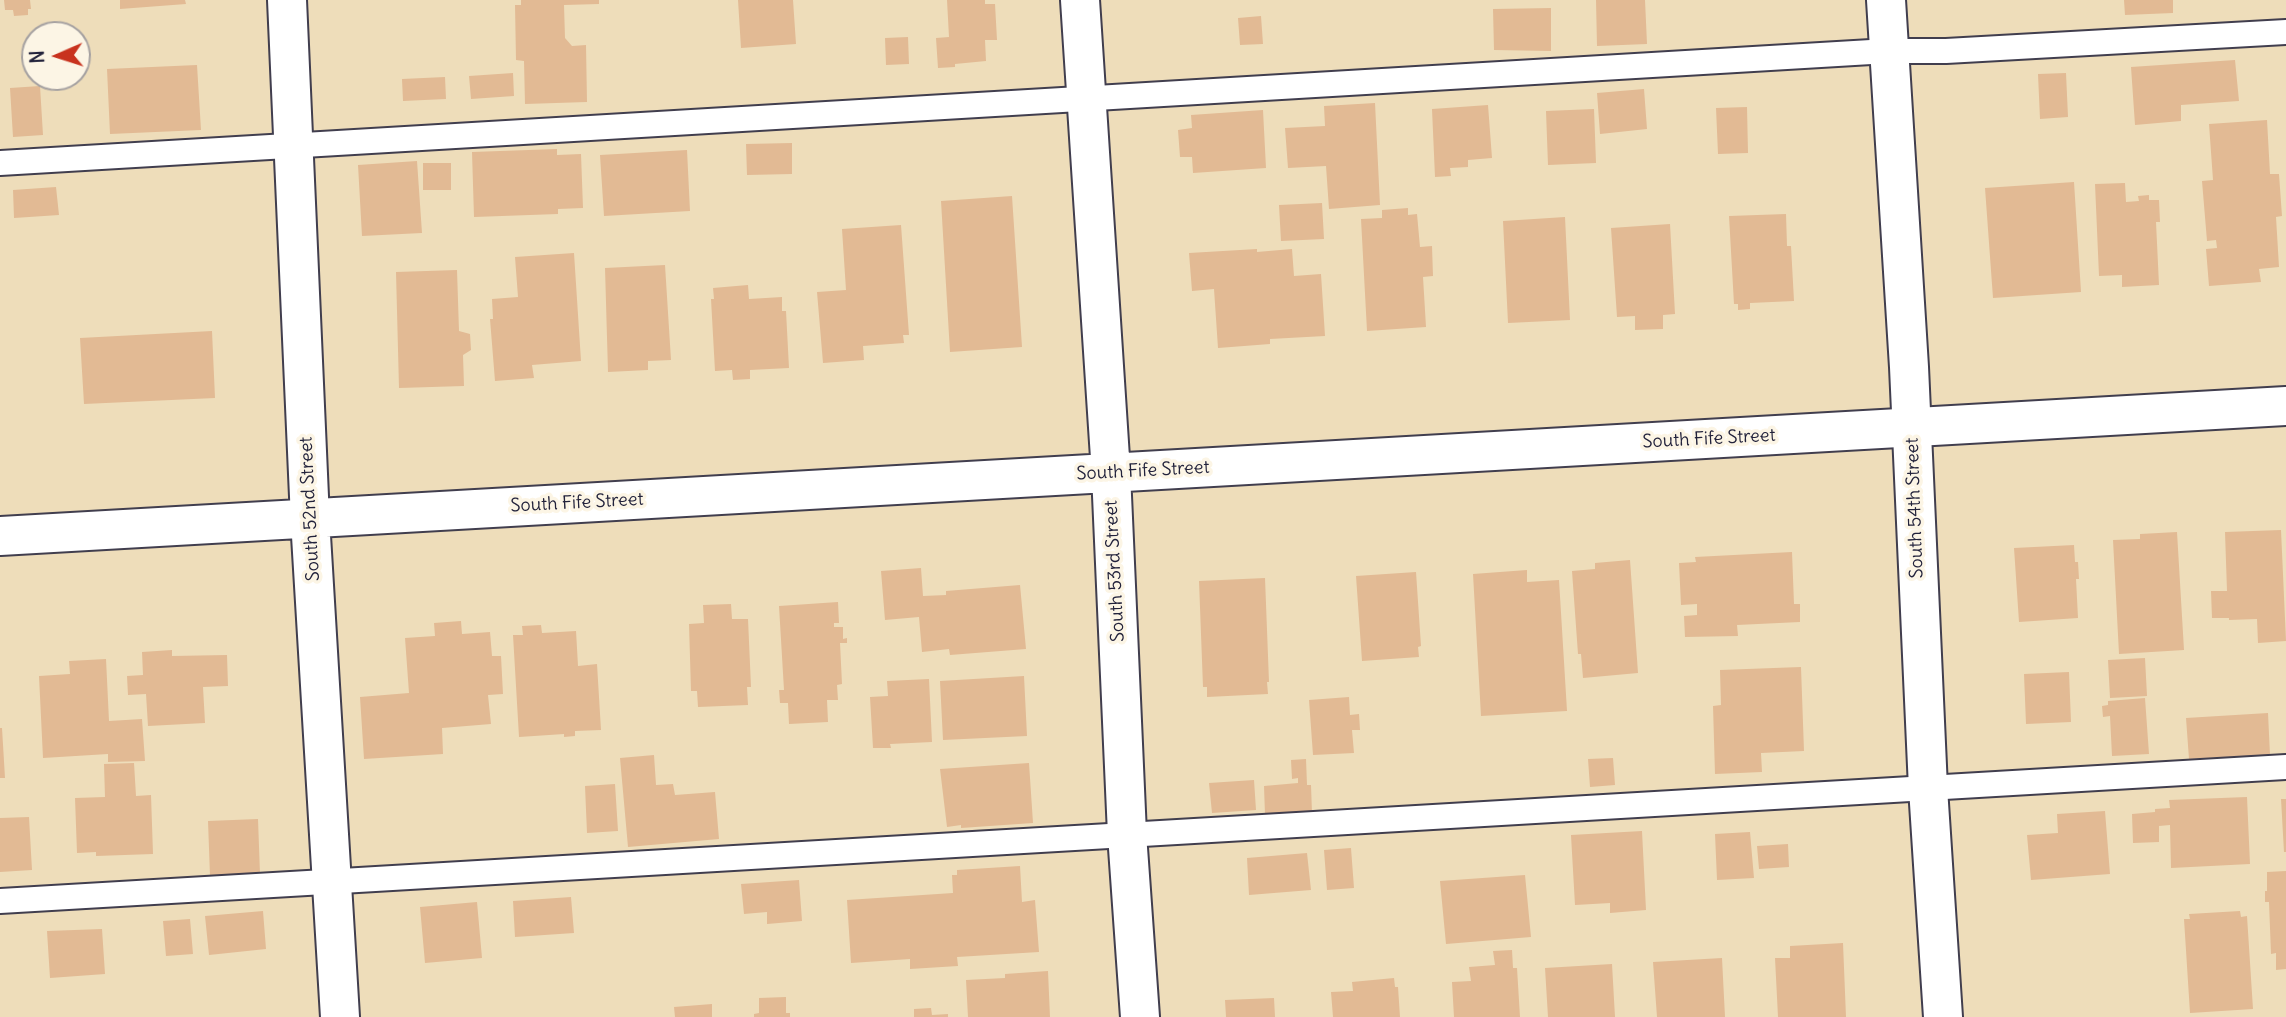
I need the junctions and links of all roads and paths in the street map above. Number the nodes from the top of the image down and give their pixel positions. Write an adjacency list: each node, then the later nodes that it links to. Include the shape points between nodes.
1 (287, 0): 7 (street, South 52nd Street)
2 (1080, 0): 6 (street, South 53rd Street)
3 (1886, 0): 5 (street, South 54th Street)
4 (2286, 32): 5 (lane)
5 (1888, 51): 6 (lane); 10 (street, South 54th Street)
6 (1086, 98): 7 (lane); 11 (street, South 53rd Street)
7 (292, 146): 8 (lane); 12 (street, South 52nd Street)
8 (0, 163)
9 (2286, 406): 10 (street, South Fife Street)
10 (1912, 428): 11 (street, South Fife Street); 15 (street, South 54th Street)
11 (1111, 473): 12 (street, South Fife Street); 16 (street, South 53rd Street)
12 (310, 519): 13 (street, South Fife Street); 17 (street, South 52nd Street)
13 (0, 536)
14 (2286, 767): 15 (lane)
15 (1928, 788): 16 (lane); 21 (street, South 54th Street)
16 (1127, 834): 17 (lane); 20 (street, South 53rd Street)
17 (331, 881): 18 (lane); 19 (street, South 52nd Street)
18 (0, 901)
19 (340, 1017)
20 (1140, 1017)
21 (1943, 1017)

